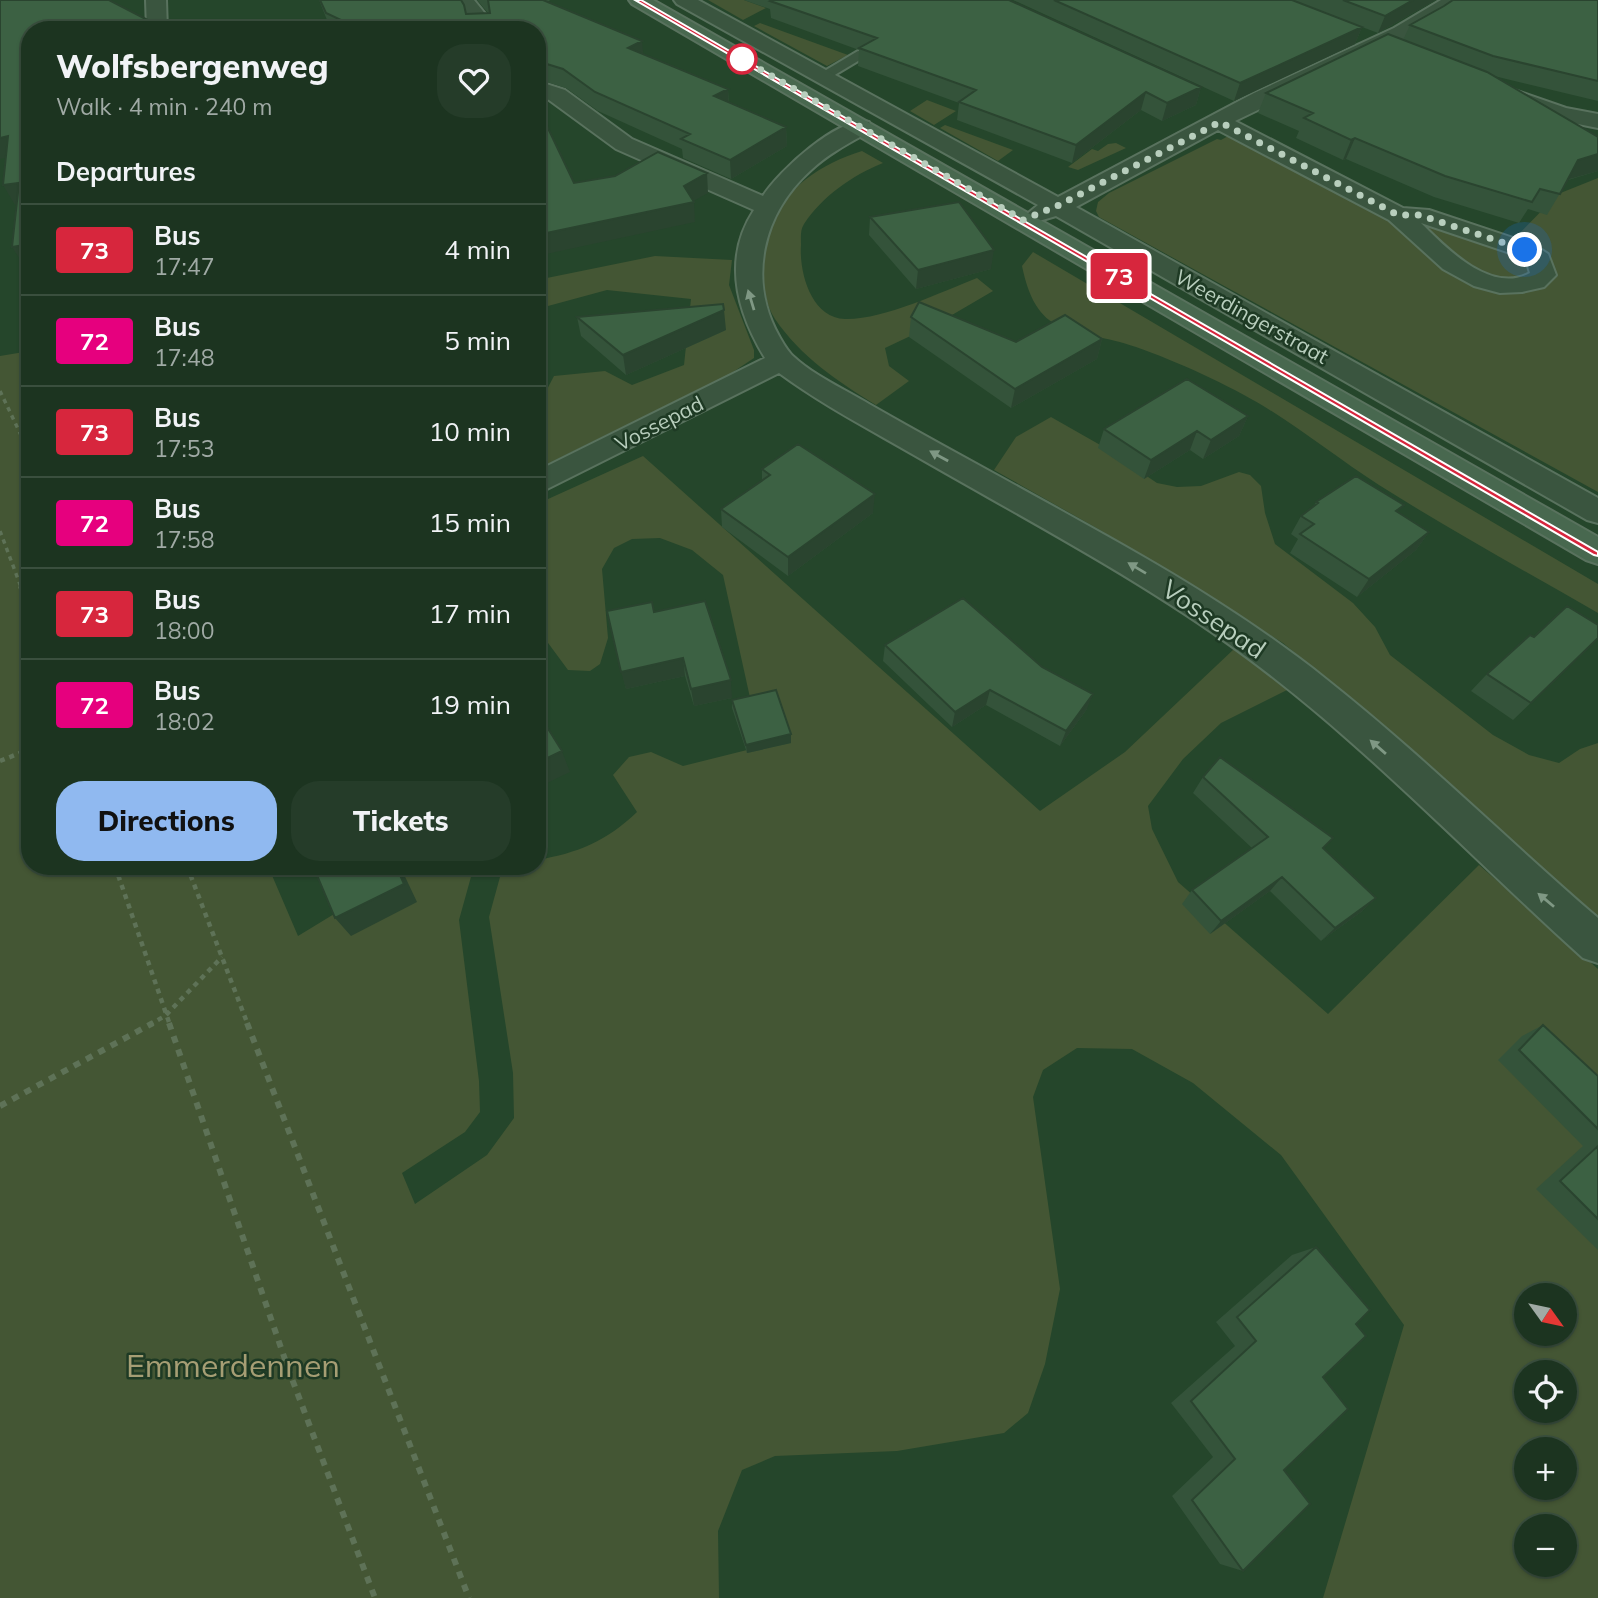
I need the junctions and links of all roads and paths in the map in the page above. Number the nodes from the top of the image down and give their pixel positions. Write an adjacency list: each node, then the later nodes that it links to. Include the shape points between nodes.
1 (156, 0): 6 (street)
2 (464, 0): 7 (street)
3 (684, 0): 12 (street, Weerdingerstraat)
4 (1454, 0): 9 (street)
5 (644, 1): 18 (main road, Weerdingerstraat)
6 (157, 21)
7 (481, 21)
8 (1352, 35): 9 (street)
9 (1377, 45): 10 (street); 15 (street)
10 (1402, 54)
11 (858, 55): 12 (lane)
12 (823, 76): 21 (street, Weerdingerstraat)
13 (1487, 86): 16 (street)
14 (546, 91): 20 (street, via 624,144)
15 (1222, 112): 21 (street); 22 (street)
16 (1561, 114): 17 (street); 19 (street)
17 (1598, 121)
18 (852, 132): 20 (street, Vossepad, via 797,169); 23 (main road, Weerdingerstraat)
19 (1598, 139)
20 (765, 206): 24 (street, Vossepad, one-way to 20, via 755,314 747,285 747,260)
21 (1057, 206): 23 (street); 28 (street, Weerdingerstraat)
22 (1398, 215): 22 (street, via 1420,215 1507,242 1539,260 1543,275 1527,285 1512,286 1472,277)
23 (1023, 220): 30 (main road, Weerdingerstraat)
24 (780, 361): 27 (street, Vossepad); 36 (street, Vossepad, one-way to 24, via 1270,656 1136,567 861,412)
25 (0, 391): 26 (path)
26 (21, 435)
27 (546, 479)
28 (1598, 512)
29 (0, 531): 31 (path)
30 (1598, 552)
31 (21, 587)
32 (21, 753): 33 (path)
33 (0, 761)
34 (118, 875): 38 (path)
35 (190, 875): 37 (path)
36 (1598, 944)
37 (222, 957): 38 (path); 41 (path)
38 (165, 1016): 39 (path); 40 (path, via 289,1371)
39 (0, 1106)
40 (375, 1598)
41 (469, 1598)

